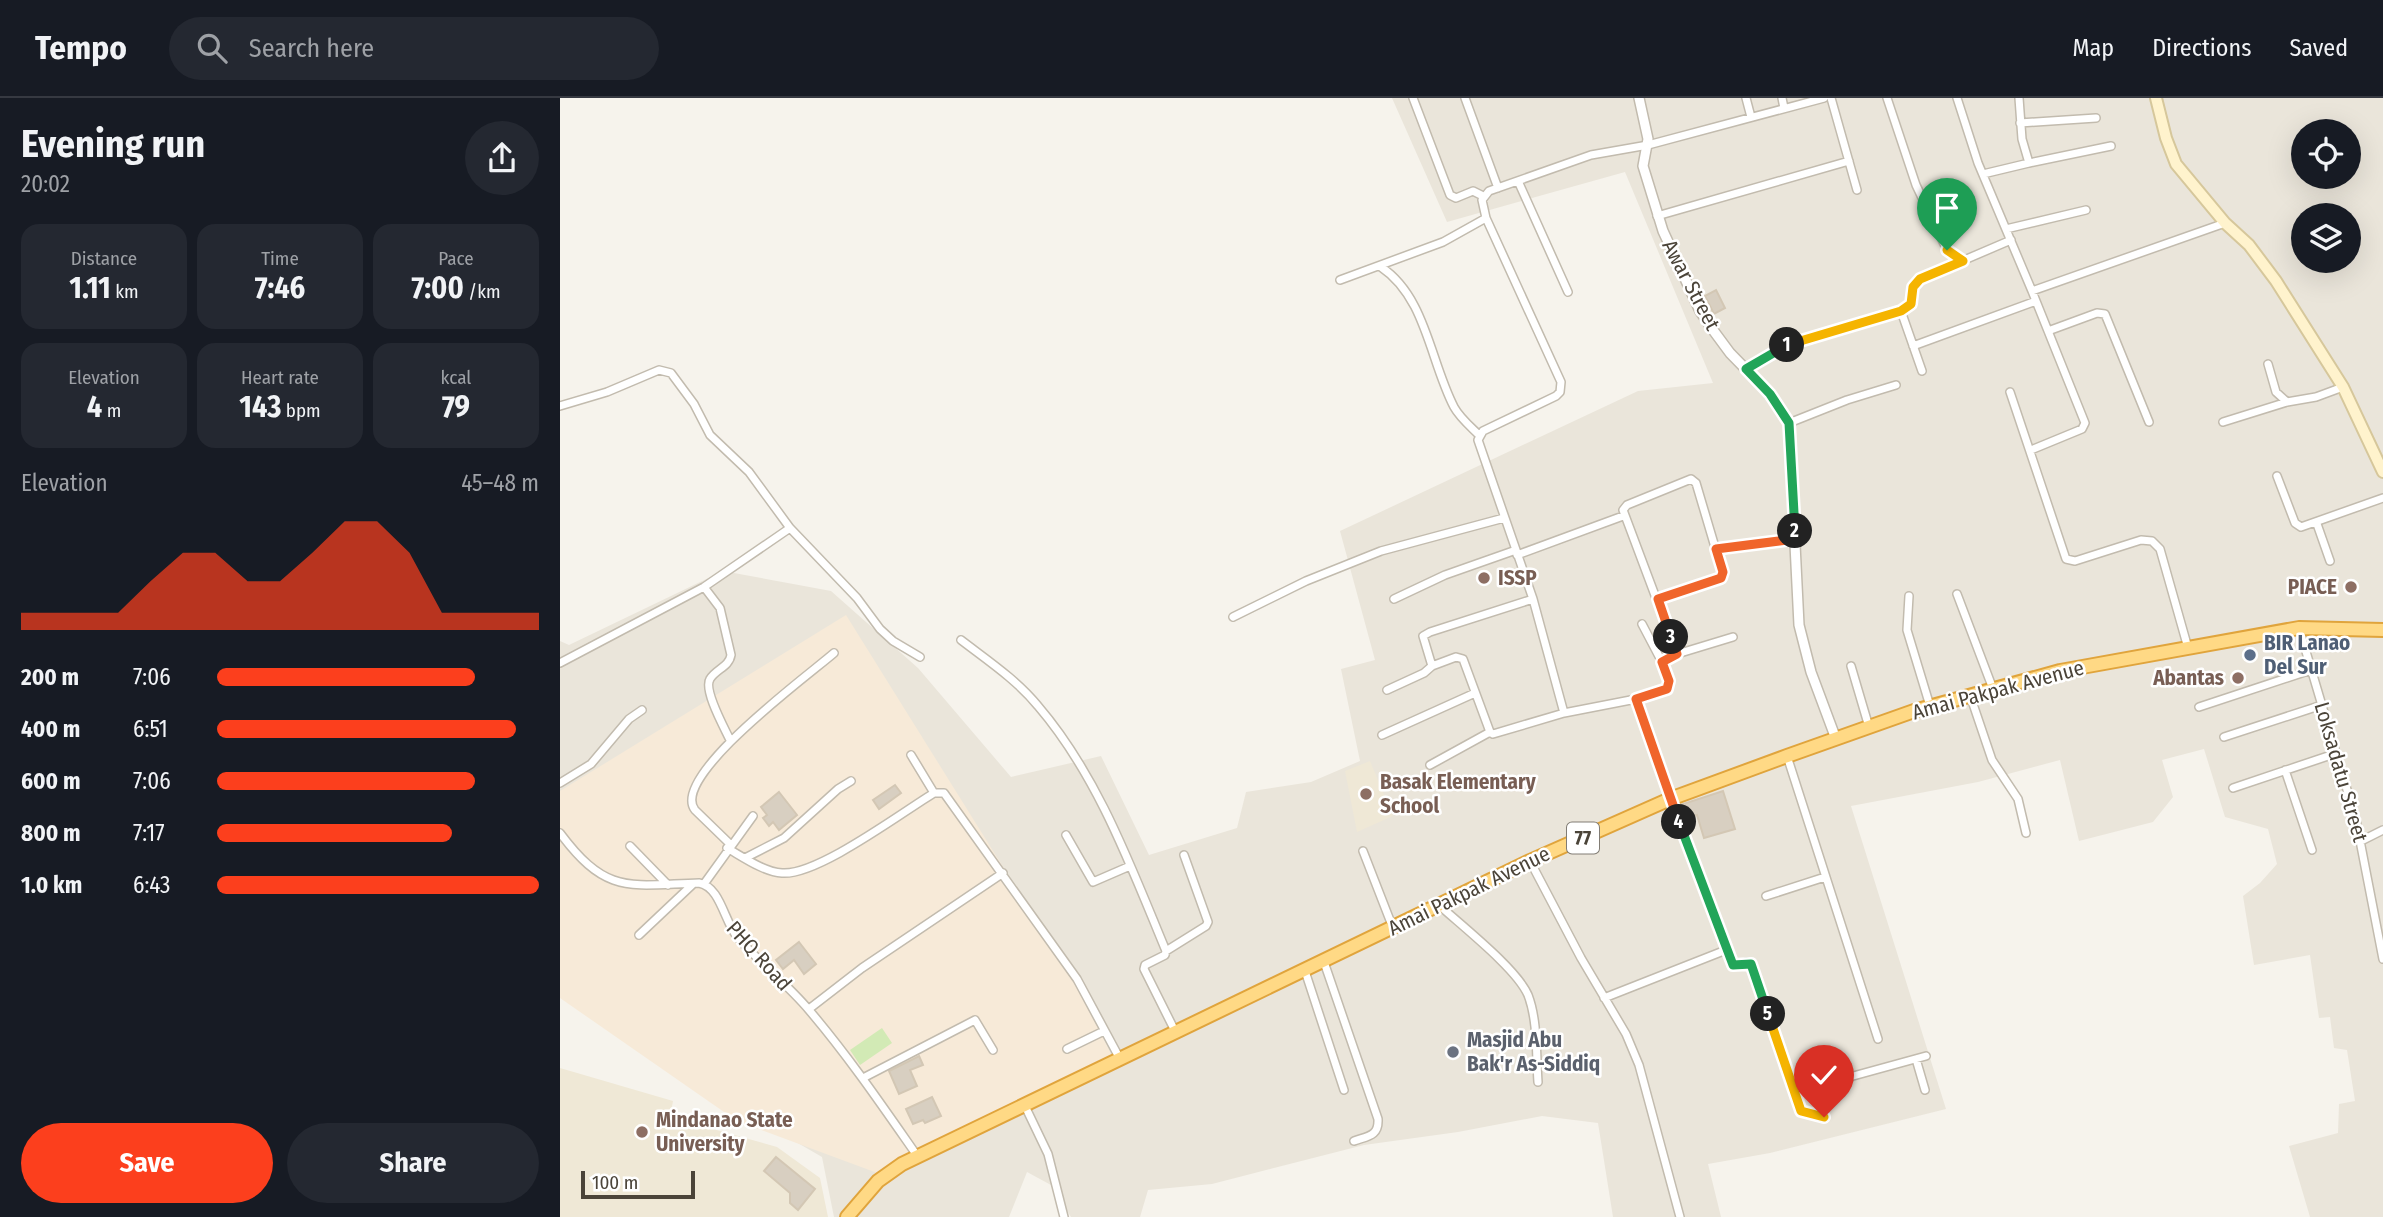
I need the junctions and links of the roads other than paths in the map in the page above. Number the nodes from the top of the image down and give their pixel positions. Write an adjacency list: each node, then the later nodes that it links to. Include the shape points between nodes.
1 (1413, 98): 24 (street, via 1450,195 1456,198 1473,191)
2 (1465, 98): 22 (street)
3 (1639, 98): 16 (street, Awar Street)
4 (1746, 98): 13 (street)
5 (1782, 98): 12 (street)
6 (1824, 98): 12 (street)
7 (1831, 98): 18 (street)
8 (1888, 98): 31 (street, via 1916,185 1947,250)
9 (1957, 98): 20 (street)
10 (2019, 98): 15 (street)
11 (2156, 98): 28 (main road, via 2176,164)
12 (1784, 108): 13 (street)
13 (1751, 117): 16 (street)
14 (2096, 118): 15 (street)
15 (2020, 123): 19 (street)
16 (1648, 145): 21 (street, via 1591,155); 26 (street, Awar Street, via 1643,166)
17 (2111, 146): 19 (street)
18 (1849, 161): 23 (street); 26 (street)
19 (2029, 163): 20 (street)
20 (1983, 174): 29 (street)
21 (1518, 181): 22 (street); 35 (street)
22 (1498, 188): 24 (street)
23 (1857, 190)
24 (1483, 196): 27 (street)
25 (2086, 210): 29 (street)
26 (1657, 216): 41 (street, Awar Street, via 1700,311)
27 (1486, 218): 32 (street, via 1443,242); 51 (street, via 1561,388 1556,396)
28 (2225, 222): 34 (street); 44 (main road, via 2261,261)
29 (2006, 229): 30 (street)
30 (2011, 240): 31 (street); 34 (street)
31 (1963, 261): 37 (street, via 1920,279 1913,287 1912,303)
32 (1381, 267): 33 (street); 51 (street, via 1400,280 1456,411)
33 (1340, 280)
34 (2032, 291): 36 (street)
35 (1568, 292)
36 (2036, 301): 38 (street); 39 (street)
37 (1901, 311): 39 (street); 41 (street, via 1781,347)
38 (2048, 331): 48 (street, via 2105,314); 52 (street, via 2085,424)
39 (1913, 346): 42 (street)
40 (2268, 364): 46 (street, via 2276,392)
41 (1746, 369): 50 (street, Awar Street)
42 (1922, 371)
43 (1896, 385): 50 (street)
44 (2343, 387): 46 (street); 53 (main road)
45 (2010, 392): 52 (street)
46 (2287, 402): 49 (street)
47 (560, 406): 59 (street, via 659,370 671,373 710,435 749,472)
48 (2149, 422)
49 (2223, 422)
50 (1789, 423): 60 (street)
51 (1479, 435): 57 (street, via 1478,446)
52 (2031, 450): 76 (street, via 2066,559 2076,561 2141,540 2152,541 2160,549)
53 (2383, 472)
54 (2277, 476): 58 (street, via 2295,523 2301,527)
55 (2383, 498): 58 (street)
56 (1623, 516): 61 (street, via 1627,505 1690,479 1696,483); 62 (street); 69 (street)
57 (1504, 518): 62 (street); 70 (street, via 1381,551)
58 (2317, 524): 63 (street)
59 (790, 528): 64 (street); 79 (street, via 880,629)
60 (1795, 539): 61 (street); 99 (street, via 1802,642)
61 (1716, 549): 69 (street, via 1721,578)
62 (1517, 553): 67 (street, via 1445,575); 68 (street)
63 (2330, 561)
64 (704, 587): 81 (street); 100 (street, via 720,608 731,655 708,685)
65 (1957, 594): 85 (street)
66 (1909, 596): 91 (street, via 1907,630)
67 (1394, 599)
68 (1532, 599): 82 (street, via 1423,636); 94 (street)
69 (1658, 599): 78 (street)
70 (1233, 617)
71 (1642, 624): 80 (street)
72 (2299, 628): 73 (highway, Amai Pakpak Avenue / 77); 76 (highway, Amai Pakpak Avenue / 77); 84 (street, Loksadatu Street)
73 (2383, 630)
74 (1733, 637): 78 (street)
75 (961, 640): 124 (street, via 1022,690 1057,730)
76 (2188, 648): 85 (highway, Amai Pakpak Avenue / 77, via 2060,671)
77 (834, 653): 100 (street)
78 (1677, 654): 80 (street)
79 (920, 657)
80 (1662, 662): 89 (street, via 1667,689)
81 (560, 663)
82 (1432, 666): 86 (street); 87 (street, via 1461,657)
83 (1851, 666): 95 (street)
84 (2311, 670): 90 (street, Loksadatu Street); 92 (street)
85 (1993, 689): 88 (highway, Amai Pakpak Avenue / 77)
86 (1387, 690)
87 (1475, 693): 96 (street); 97 (street)
88 (1970, 695): 91 (highway, Amai Pakpak Avenue / 77); 113 (street, via 1992,760 2018,799)
89 (1636, 699): 94 (street); 110 (street)
90 (2322, 705): 98 (street); 101 (street, Loksadatu Street)
91 (1930, 706): 95 (highway, Amai Pakpak Avenue / 77)
92 (2199, 707)
93 (642, 710): 107 (street, via 590,764)
94 (1564, 713): 96 (street, via 1502,734)
95 (1869, 727): 99 (highway, Amai Pakpak Avenue / 77)
96 (1490, 732): 104 (street)
97 (1382, 735)
98 (2224, 737)
99 (1836, 739): 103 (highway, Amai Pakpak Avenue / 77)
100 (730, 740): 118 (street, via 690,800)
101 (2337, 753): 105 (street); 116 (street, Loksadatu Street)
102 (911, 755): 109 (street)
103 (1787, 756): 110 (highway, Amai Pakpak Avenue / 77); 126 (street)
104 (1430, 765)
105 (2285, 770): 108 (street); 119 (street)
106 (851, 782): 122 (street, via 784,838)
107 (560, 783)
108 (2233, 788)
109 (934, 793): 122 (street, via 799,873 778,873); 125 (street, via 948,797)
110 (1671, 799): 123 (highway, Amai Pakpak Avenue / 77); 134 (street)
111 (753, 816): 118 (street)
112 (2383, 830): 116 (street)
113 (2026, 833)
114 (560, 834): 129 (street, via 604,877 631,886)
115 (1066, 835): 124 (street, via 1093,882)
116 (2361, 841): 136 (street, Loksadatu Street)
117 (630, 846): 129 (street)
118 (729, 846): 122 (street); 128 (street)
119 (2312, 850)
120 (1363, 851): 132 (street)
121 (1184, 855): 135 (street, via 1208,922)
122 (745, 858)
123 (1530, 861): 131 (highway, Amai Pakpak Avenue / 77); 139 (street)
124 (1130, 866): 135 (street)
125 (1003, 873): 140 (street); 141 (street, via 1077,979)
126 (1825, 877): 130 (street); 143 (street)
127 (693, 884): 128 (street); 129 (street); 133 (street)
128 (704, 884): 140 (street, PHQ Road, via 716,895 733,932)
129 (668, 885)
130 (1766, 896)
131 (1439, 905): 132 (highway, Amai Pakpak Avenue / 77); 150 (street, via 1526,992)
132 (1393, 928): 137 (highway, Amai Pakpak Avenue / 77)
133 (639, 935)
134 (1726, 950): 139 (street); 153 (street, via 1734,966 1747,962 1752,966)
135 (1166, 951): 142 (street, via 1144,969)
136 (2383, 958)
137 (1324, 962): 138 (highway, Amai Pakpak Avenue / 77); 156 (street, via 1378,1119 1374,1134)
138 (1305, 971): 142 (highway, Amai Pakpak Avenue / 77); 151 (street)
139 (1604, 998): 160 (street, via 1639,1065)
140 (808, 1009): 149 (street, PHQ Road)
141 (1104, 1031): 144 (street); 147 (street)
142 (1176, 1033): 147 (highway, Amai Pakpak Avenue / 77)
143 (1878, 1039)
144 (1066, 1049)
145 (993, 1051): 149 (street, via 975,1020)
146 (1926, 1056): 148 (street)
147 (1120, 1059): 154 (highway, Amai Pakpak Avenue / 77)
148 (1916, 1059): 152 (street); 153 (street)
149 (863, 1078): 157 (street, PHQ Road)
150 (1538, 1082)
151 (1344, 1090)
152 (1924, 1090)
153 (1795, 1092): 155 (street, via 1801,1111)
154 (1025, 1106): 157 (highway, Amai Pakpak Avenue / 77); 159 (street, via 1048,1154)
155 (1824, 1117)
156 (1354, 1141)
157 (918, 1157): 158 (highway, Amai Pakpak Avenue / 77, via 881,1178)
158 (847, 1217)
159 (1064, 1217)
160 (1679, 1217)

